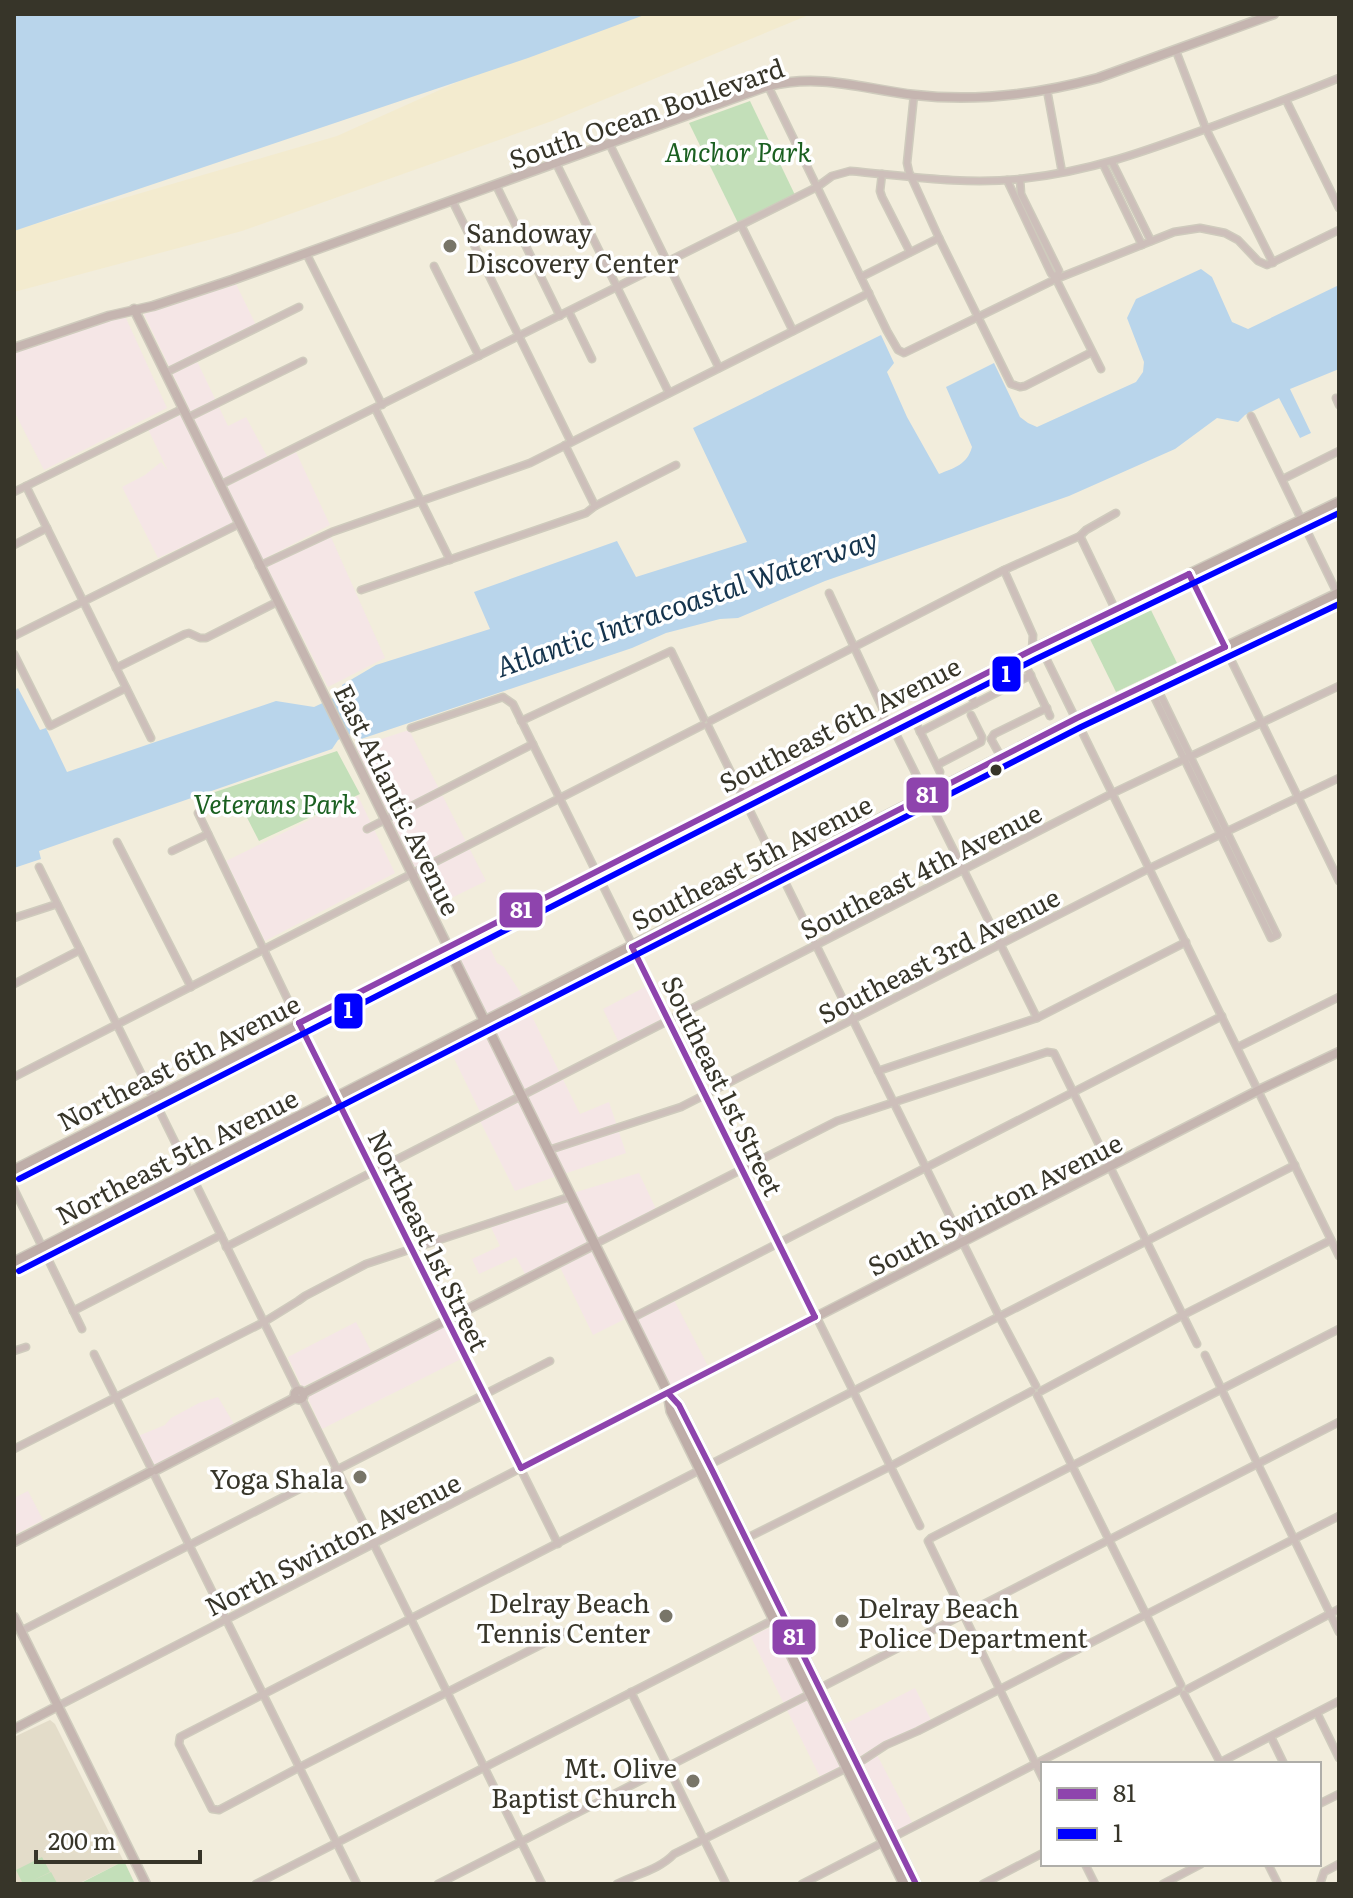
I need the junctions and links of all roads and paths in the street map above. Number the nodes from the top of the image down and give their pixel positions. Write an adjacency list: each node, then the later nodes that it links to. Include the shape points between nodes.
1 (1274, 14): 2 (main road, South Ocean Boulevard)
2 (1176, 51): 5 (main road, South Ocean Boulevard); 8 (street)
3 (1339, 78): 7 (street)
4 (768, 86): 6 (main road, South Ocean Boulevard, via 830,81); 9 (main road, South Ocean Boulevard); 22 (street)
5 (1047, 90): 6 (main road, South Ocean Boulevard); 14 (street)
6 (914, 95): 12 (street)
7 (1286, 100): 8 (street); 25 (street)
8 (1206, 129): 10 (street); 34 (street)
9 (609, 143): 11 (main road, South Ocean Boulevard); 33 (street)
10 (1112, 162): 13 (street); 29 (street)
11 (556, 163): 21 (main road, South Ocean Boulevard); 38 (street)
12 (907, 163): 16 (street); 17 (street)
13 (1103, 164): 14 (street); 30 (street)
14 (1062, 172): 18 (street)
15 (882, 174): 16 (street); 22 (street, via 844,172); 31 (street, via 882,197)
16 (897, 176): 17 (street)
17 (911, 179): 19 (street); 23 (street)
18 (1020, 179): 20 (street); 37 (street, via 1021,194 1059,271)
19 (927, 180): 20 (street); 23 (street)
20 (1007, 180): 37 (street)
21 (496, 185): 24 (main road, South Ocean Boulevard); 43 (street)
22 (817, 187): 26 (street); 36 (street)
23 (918, 193): 28 (street)
24 (452, 200): 32 (main road, South Ocean Boulevard); 46 (street)
25 (1339, 208)
26 (741, 225): 33 (street); 45 (street)
27 (1339, 230): 34 (street)
28 (939, 238): 31 (street); 44 (street)
29 (1151, 241): 30 (street); 34 (street, via 1188,229 1213,230 1238,240 1262,264)
30 (1142, 245): 37 (street)
31 (910, 252): 36 (street)
32 (306, 253): 41 (main road, South Ocean Boulevard); 56 (street)
33 (668, 262): 38 (street); 52 (street)
34 (1273, 263)
35 (434, 266): 49 (street)
36 (861, 277): 39 (street)
37 (1056, 279): 44 (street); 48 (street)
38 (617, 287): 42 (street); 55 (street)
39 (869, 293): 44 (street, via 904,353); 45 (street)
40 (299, 307): 54 (street)
41 (134, 309): 47 (main road, South Ocean Boulevard); 54 (main road, East Atlantic Avenue)
42 (569, 312): 43 (street); 50 (street)
43 (560, 316): 46 (street)
44 (978, 317): 48 (street, via 1011,384 1020,387)
45 (793, 331): 52 (street)
46 (519, 336): 49 (street); 60 (street)
47 (14, 348)
48 (1092, 352): 53 (street)
49 (479, 356): 56 (street)
50 (592, 359)
51 (303, 361): 59 (street)
52 (719, 368): 55 (street)
53 (1101, 369)
54 (165, 373): 57 (main road, East Atlantic Avenue)
55 (669, 393): 60 (street)
56 (378, 407): 64 (street); 67 (street)
57 (182, 409): 59 (main road, East Atlantic Avenue); 65 (street)
58 (1251, 416): 63 (street)
59 (187, 418): 64 (main road, East Atlantic Avenue)
60 (568, 444): 67 (street, via 520,467); 69 (street)
61 (1339, 451): 63 (street)
62 (676, 465): 69 (street)
63 (1283, 479): 71 (street)
64 (220, 485): 72 (main road, East Atlantic Avenue)
65 (26, 486): 66 (street); 73 (street)
66 (14, 492)
67 (420, 501): 76 (street); 77 (street, via 332,532)
68 (1339, 502): 71 (main road, Southeast 6th Avenue)
69 (595, 506): 76 (street)
70 (1116, 513): 74 (street)
71 (1302, 520): 79 (main road, Southeast 6th Avenue); 82 (street)
72 (239, 524): 77 (main road, East Atlantic Avenue); 83 (street)
73 (47, 528): 75 (street); 83 (street)
74 (1080, 536): 78 (street); 85 (street)
75 (14, 545)
76 (450, 560): 80 (street)
77 (259, 566): 84 (main road, East Atlantic Avenue)
78 (1004, 570): 87 (street); 89 (street)
79 (1189, 574): 85 (main road, Southeast 6th Avenue); 88 (street)
80 (361, 590)
81 (829, 593): 87 (street)
82 (1338, 594): 88 (main road, Southeast 5th Avenue)
83 (83, 601): 86 (street); 91 (street)
84 (277, 602): 91 (street, via 206,638 185,634); 121 (main road, East Atlantic Avenue)
85 (1115, 609): 89 (main road, Southeast 6th Avenue)
86 (14, 636)
87 (856, 646): 105 (street); 106 (street)
88 (1225, 647): 94 (main road, Southeast 5th Avenue); 104 (street)
89 (1036, 648): 95 (main road, Southeast 6th Avenue); 102 (street)
90 (14, 654): 97 (street, via 50,726)
91 (116, 668): 97 (street)
92 (1027, 668): 93 (street)
93 (1031, 675): 98 (street); 99 (street)
94 (1151, 683): 102 (main road, Southeast 5th Avenue); 113 (street)
95 (965, 684): 98 (street); 106 (main road, Southeast 6th Avenue)
96 (1339, 686): 104 (street, Southeast 4th Avenue)
97 (126, 688): 109 (street)
98 (975, 704): 108 (street, via 918,729 938,768)
99 (1047, 708): 101 (street); 110 (street)
100 (971, 715): 108 (street)
101 (1050, 716)
102 (1077, 718): 112 (main road, Southeast 5th Avenue); 115 (street)
103 (521, 721): 105 (street, via 671,651); 107 (street, Southeast 1st Street, via 503,697); 111 (street, Southeast 1st Street)
104 (1262, 722): 113 (street, Southeast 4th Avenue); 118 (street)
105 (706, 723): 117 (street); 119 (street)
106 (886, 724): 116 (street); 117 (main road, Southeast 6th Avenue)
107 (411, 728)
108 (982, 737): 110 (street)
109 (151, 738)
110 (991, 739): 112 (street)
111 (533, 744): 119 (street, Southeast 1st Street); 121 (street)
112 (1001, 757): 116 (main road, Southeast 5th Avenue)
113 (1187, 758): 115 (street, Southeast 4th Avenue); 123 (street)
114 (1339, 778): 118 (street, Southeast 3rd Avenue)
115 (1113, 793): 128 (street); 129 (street, Southeast 4th Avenue)
116 (927, 795): 129 (street); 130 (main road, Southeast 5th Avenue)
117 (743, 796): 130 (street); 132 (main road, Southeast 6th Avenue)
118 (1298, 797): 123 (street, Southeast 3rd Avenue); 131 (street)
119 (560, 798): 132 (street, Southeast 1st Street); 133 (street)
120 (198, 813): 124 (street, Northeast 1st Street)
121 (386, 820): 122 (street); 133 (main road, East Atlantic Avenue)
122 (367, 829)
123 (1223, 832): 123 (street, via 1271,938 1277,935); 128 (street, Southeast 3rd Avenue)
124 (208, 834): 126 (street); 142 (street, Northeast 1st Street)
125 (117, 842): 145 (street)
126 (172, 851)
127 (39, 867): 135 (street)
128 (1150, 868): 137 (street); 138 (street, Southeast 3rd Avenue)
129 (965, 869): 138 (street); 139 (street, Southeast 4th Avenue)
130 (780, 871): 139 (street); 141 (main road, Southeast 5th Avenue)
131 (1337, 871): 134 (street)
132 (595, 872): 140 (main road, Southeast 6th Avenue); 141 (street, Southeast 1st Street)
133 (412, 874): 140 (main road, East Atlantic Avenue); 142 (street)
134 (1339, 881)
135 (57, 904): 136 (street); 143 (street)
136 (14, 918)
137 (1186, 942): 147 (street); 148 (street)
138 (1001, 944): 148 (street); 149 (street, Southeast 3rd Avenue)
139 (816, 946): 149 (street); 150 (street, Southeast 4th Avenue)
140 (448, 947): 151 (main road, East Atlantic Avenue); 152 (main road, Northeast 6th Avenue)
141 (632, 947): 150 (street, Southeast 1st Street); 151 (main road, Southeast 5th Avenue)
142 (264, 949): 145 (street); 152 (street, Northeast 1st Street)
143 (80, 950): 144 (street); 153 (street)
144 (14, 984)
145 (191, 987): 153 (street)
146 (1339, 997): 154 (street)
147 (1222, 1016): 154 (street); 159 (street)
148 (1037, 1018): 156 (street)
149 (853, 1020): 156 (street); 160 (street, Southeast 3rd Avenue)
150 (669, 1021): 160 (street, Southeast 1st Street); 161 (street, Southeast 4th Avenue)
151 (485, 1022): 161 (main road, East Atlantic Avenue); 163 (main road, Northeast 5th Avenue)
152 (299, 1023): 162 (main road, Northeast 6th Avenue); 163 (street, Northeast 1st Street)
153 (117, 1024): 157 (street); 162 (street)
154 (1238, 1047): 158 (street)
155 (1339, 1052): 158 (main road, South Swinton Avenue)
156 (878, 1071): 164 (street)
157 (14, 1077)
158 (1259, 1090): 166 (street); 167 (main road, South Swinton Avenue)
159 (1074, 1092): 164 (street, via 1054,1053 1047,1052); 167 (street); 168 (street)
160 (705, 1095): 165 (street, Southeast 3rd Avenue); 170 (street, Southeast 1st Street)
161 (522, 1096): 165 (main road, East Atlantic Avenue); 171 (street, Southeast 4th Avenue)
162 (153, 1098): 169 (main road, Northeast 6th Avenue); 172 (street)
163 (337, 1098): 171 (street, Northeast 1st Street); 172 (main road, Northeast 5th Avenue)
164 (893, 1101): 168 (street); 170 (street, via 837,1121)
165 (549, 1150): 174 (main road, East Atlantic Avenue)
166 (1295, 1165): 176 (street); 177 (street)
167 (1110, 1166): 177 (street); 178 (main road, South Swinton Avenue)
168 (926, 1168): 178 (street); 179 (street)
169 (14, 1170)
170 (742, 1170): 179 (street, Southeast 1st Street); 180 (street)
171 (374, 1171): 182 (street, Southeast 4th Avenue); 183 (street, Northeast 1st Street)
172 (190, 1173): 175 (street); 181 (main road, Northeast 5th Avenue)
173 (14, 1189): 181 (street)
174 (572, 1196): 180 (main road, East Atlantic Avenue); 183 (street)
175 (221, 1235): 182 (street); 186 (street)
176 (1331, 1240): 184 (street); 187 (street)
177 (1147, 1241): 187 (street); 188 (street)
178 (963, 1242): 188 (street); 189 (main road, South Swinton Avenue)
179 (779, 1243): 189 (street, Southeast 1st Street); 190 (street)
180 (595, 1244): 190 (main road, East Atlantic Avenue); 191 (main road)
181 (42, 1247): 185 (main road, Northeast 5th Avenue); 186 (street)
182 (226, 1247): 192 (street)
183 (412, 1249): 191 (street, Northeast 1st Street); 192 (street, via 366,1264)
184 (1339, 1256)
185 (14, 1262)
186 (73, 1311): 193 (street)
187 (1183, 1315): 195 (street); 202 (street)
188 (999, 1316): 202 (street); 203 (street)
189 (815, 1317): 203 (street, Southeast 1st Street); 204 (main road, South Swinton Avenue)
190 (632, 1318): 204 (main road, East Atlantic Avenue)
191 (447, 1320): 205 (street, Northeast 1st Street); 206 (main road)
192 (264, 1322): 206 (street); 207 (street)
193 (82, 1329)
194 (1339, 1329): 201 (street)
195 (1197, 1344)
196 (26, 1347): 197 (street)
197 (14, 1351)
198 (94, 1354): 207 (street)
199 (1205, 1355): 201 (street)
200 (550, 1361): 205 (street)
201 (1220, 1389): 210 (street); 211 (street)
202 (1036, 1391): 211 (street); 213 (street)
203 (853, 1392): 212 (street); 213 (street, Southeast 1st Street)
204 (668, 1393): 212 (main road, via 679,1405); 212 (main road, via 671,1411); 214 (main road, North Swinton Avenue)
205 (484, 1394): 214 (street, Northeast 1st Street); 215 (street)
206 (300, 1395): 215 (street); 216 (main road)
207 (116, 1397): 209 (street); 216 (street)
208 (1339, 1422): 210 (street)
209 (14, 1449)
210 (1257, 1464): 219 (street); 220 (street)
211 (1072, 1465): 219 (street); 229 (street, via 928,1541)
212 (704, 1467): 221 (main road); 221 (main road, via 715,1476); 224 (street)
213 (889, 1467): 218 (street, Southeast 1st Street); 221 (street)
214 (521, 1468): 223 (street, North Swinton Avenue); 224 (street, Northeast 1st Street)
215 (337, 1470): 223 (street); 225 (street)
216 (153, 1471): 222 (main road); 225 (street)
217 (1339, 1516): 220 (street)
218 (920, 1526)
219 (1110, 1540): 229 (street); 230 (street)
220 (1294, 1540): 227 (street); 230 (street)
221 (741, 1541): 228 (main road); 234 (main road)
222 (14, 1542)
223 (373, 1544): 232 (street); 233 (street, North Swinton Avenue)
224 (558, 1544): 232 (street)
225 (190, 1545): 233 (street); 235 (street)
226 (1339, 1609): 227 (street)
227 (1330, 1613): 237 (street); 240 (street)
228 (783, 1614): 234 (street); 239 (main road)
229 (962, 1615): 239 (street); 241 (street)
230 (1146, 1615): 240 (street); 241 (street)
231 (14, 1617): 235 (main road)
232 (410, 1618): 243 (street); 244 (street)
233 (227, 1619): 243 (street); 247 (street, North Swinton Avenue)
234 (774, 1620): 238 (main road); 242 (street)
235 (21, 1631): 247 (main road)
236 (566, 1632): 244 (street)
237 (1339, 1632)
238 (799, 1671): 239 (main road); 245 (main road)
239 (820, 1688): 248 (main road)
240 (1183, 1689): 254 (street); 255 (street)
241 (999, 1690): 258 (street); 259 (street)
242 (631, 1692): 260 (street); 262 (street)
243 (263, 1693): 261 (street); 261 (street, via 180,1737 179,1744 215,1811)
244 (446, 1693): 261 (street); 262 (street)
245 (810, 1694): 248 (main road); 260 (street); 263 (main road)
246 (1339, 1701): 249 (street)
247 (58, 1706): 250 (main road, North Swinton Avenue); 277 (main road)
248 (830, 1709): 258 (main road)
249 (1317, 1713): 251 (street); 252 (street)
250 (14, 1729)
251 (1271, 1737): 256 (street); 257 (street)
252 (1339, 1758)
253 (1041, 1762): 259 (street)
254 (1042, 1762)
255 (1219, 1762)
256 (1221, 1762)
257 (1283, 1762)
258 (857, 1763): 263 (street); 267 (main road)
259 (1036, 1765): 264 (street); 267 (street)
260 (668, 1766): 268 (street); 270 (street)
261 (300, 1767): 269 (street)
262 (484, 1767): 269 (street); 270 (street)
263 (847, 1768): 268 (street); 271 (main road)
264 (1041, 1775)
265 (1339, 1794): 266 (street)
266 (1321, 1803)
267 (893, 1837): 271 (street); 286 (main road)
268 (704, 1839): 282 (street); 283 (street)
269 (337, 1842): 278 (street); 279 (street)
270 (521, 1842): 280 (street); 281 (street)
271 (883, 1842): 284 (street); 285 (main road)
272 (1041, 1854): 287 (street)
273 (1339, 1864): 291 (street, via 1324,1872)
274 (1086, 1866): 288 (street)
275 (1197, 1866): 289 (street)
276 (1269, 1866): 290 (street)
277 (146, 1884)
278 (256, 1884)
279 (357, 1884)
280 (438, 1884)
281 (542, 1884)
282 (617, 1884)
283 (726, 1884)
284 (802, 1884)
285 (904, 1884)
286 (916, 1884)
287 (983, 1884)
288 (1095, 1884)
289 (1163, 1884)
290 (1278, 1884)
291 (1320, 1884)

